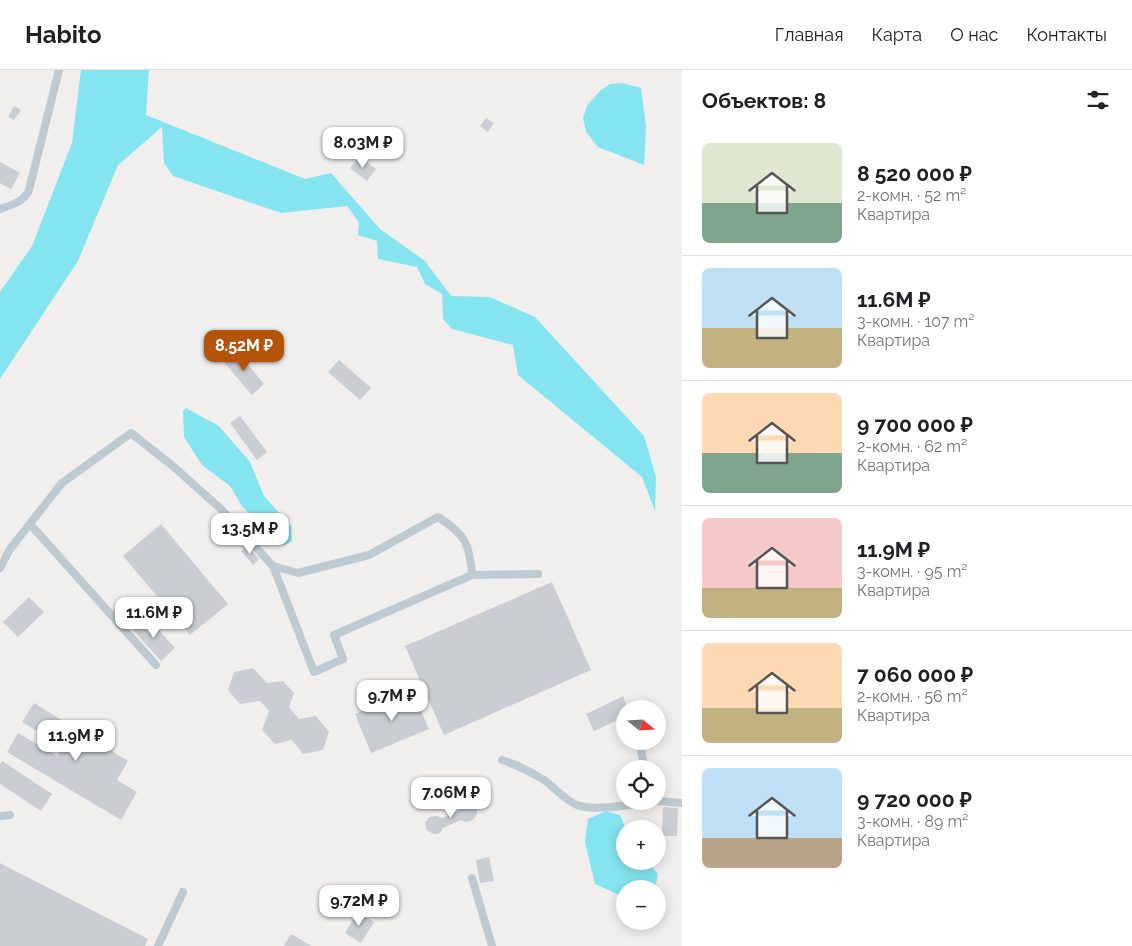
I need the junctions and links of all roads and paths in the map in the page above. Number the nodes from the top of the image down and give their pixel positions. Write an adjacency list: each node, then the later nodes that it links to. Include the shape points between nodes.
1 (60, 70): 2 (street, via 29,190 22,200)
2 (0, 209)
3 (30, 524): 4 (street, via 62,483 131,433 222,510); 5 (street); 8 (street)
4 (273, 566): 7 (street, via 298,573 369,555 438,517 465,539 471,556); 7 (street, via 314,672 343,659 334,635)
5 (0, 568)
6 (538, 574): 7 (street)
7 (472, 575)
8 (156, 665)
9 (502, 760): 12 (street, via 544,780 578,806)
10 (666, 802): 11 (street)
11 (682, 803)
12 (616, 805)
13 (10, 815): 14 (street)
14 (0, 816)
15 (472, 878): 18 (street)
16 (183, 892): 17 (street)
17 (158, 946)
18 (492, 946)

